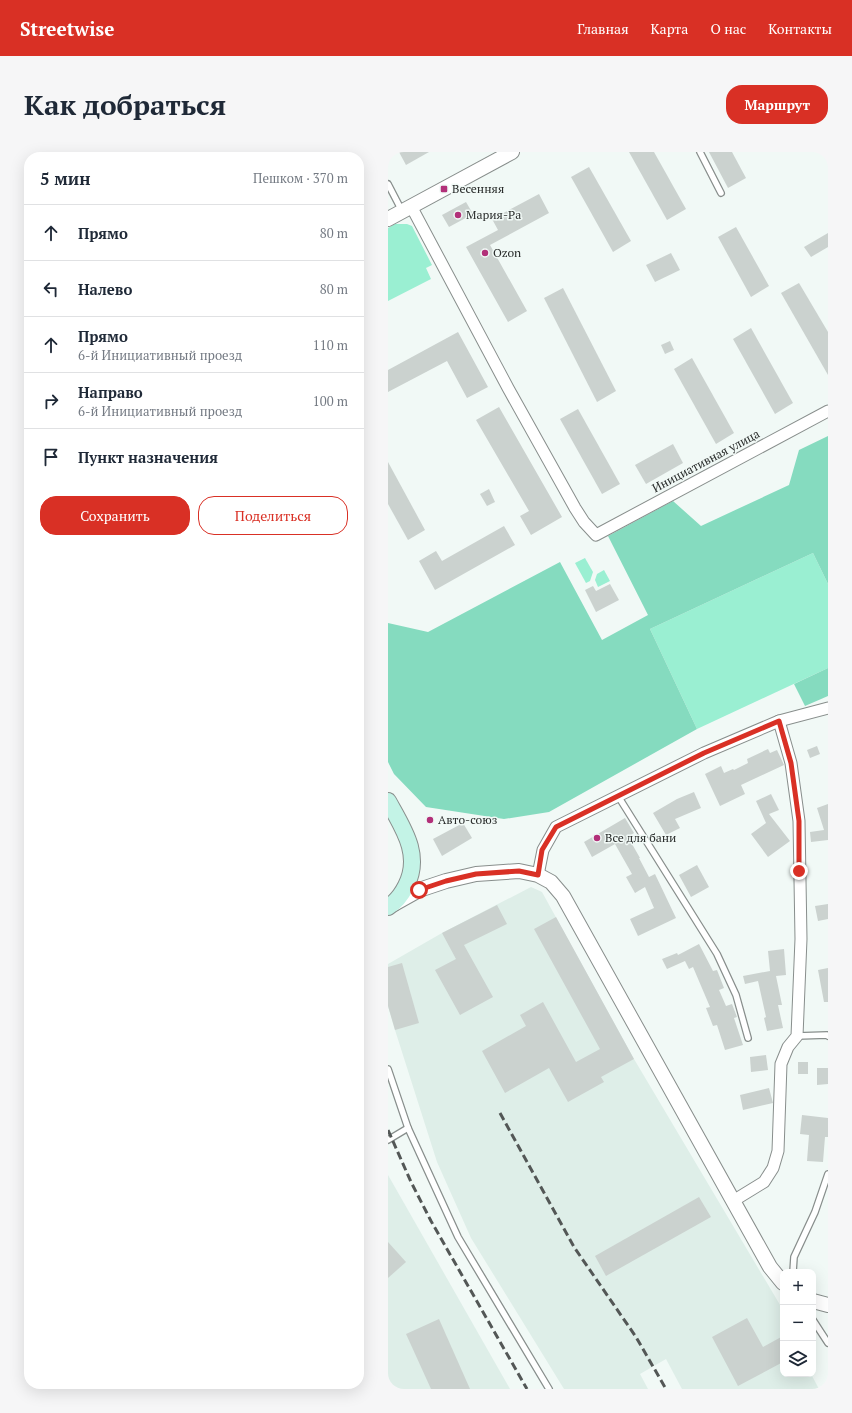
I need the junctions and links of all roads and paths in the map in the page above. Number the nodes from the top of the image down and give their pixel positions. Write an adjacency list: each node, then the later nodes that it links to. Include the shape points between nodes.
1 (512, 152): 5 (street)
2 (700, 152): 4 (lane)
3 (388, 184): 5 (lane)
4 (721, 193)
5 (407, 209): 6 (street); 7 (street, Инициативная улица, via 571,502 596,535)
6 (388, 219)
7 (828, 411)
8 (828, 708): 9 (street)
9 (779, 721): 10 (street, via 704,753); 15 (street, via 791,763 799,821 801,939)
10 (618, 796): 12 (street, via 556,827 542,850); 16 (lane, via 717,954 736,995)
11 (388, 801): 13 (main road, via 405,831 412,850 409,880 404,892)
12 (538, 875): 13 (street, via 519,871 476,874 419,890); 21 (street, via 551,882 563,896)
13 (391, 905)
14 (828, 1035): 15 (lane)
15 (797, 1036): 21 (street, via 788,1047 782,1064 778,1152 773,1168 764,1182)
16 (748, 1038)
17 (388, 1069): 18 (lane)
18 (408, 1128): 19 (lane); 28 (lane, via 458,1237)
19 (388, 1140)
20 (828, 1174): 22 (lane, via 794,1257)
21 (733, 1200): 23 (street, via 770,1267)
22 (793, 1269)
23 (780, 1279)
24 (816, 1302): 25 (street)
25 (828, 1305)
26 (816, 1325): 27 (lane)
27 (828, 1344)
28 (549, 1389)

